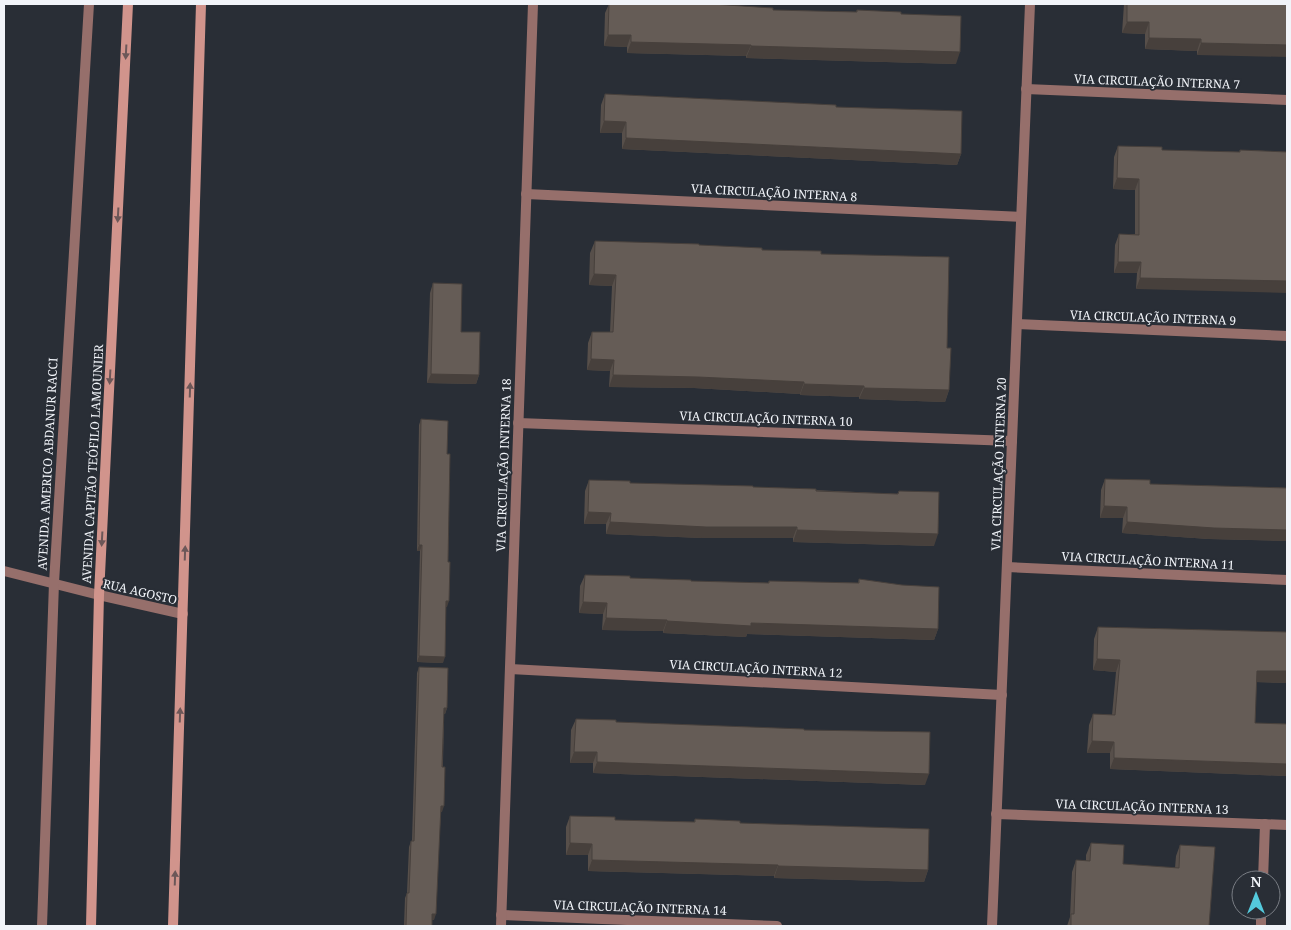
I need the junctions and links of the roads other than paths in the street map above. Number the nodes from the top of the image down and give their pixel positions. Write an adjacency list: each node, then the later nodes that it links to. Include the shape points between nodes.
1 (89, 4): 17 (street, AVENIDA AMERICO ABDANUR RACCI)
2 (128, 4): 18 (main road, AVENIDA CAPITÃO TEÓFILO LAMOUNIER, one-way to 18)
3 (201, 4): 19 (main road, one-way to 3)
4 (533, 4): 8 (street, VIA CIRCULAÇÃO INTERNA 18)
5 (1030, 4): 6 (street, VIA CIRCULAÇÃO INTERNA 20)
6 (1026, 89): 7 (street, VIA CIRCULAÇÃO INTERNA 7); 9 (street, VIA CIRCULAÇÃO INTERNA 20)
7 (1287, 100)
8 (526, 194): 9 (street, VIA CIRCULAÇÃO INTERNA 8); 12 (street, VIA CIRCULAÇÃO INTERNA 18)
9 (1021, 217): 10 (street, VIA CIRCULAÇÃO INTERNA 20)
10 (1017, 324): 11 (street, VIA CIRCULAÇÃO INTERNA 9); 13 (street, VIA CIRCULAÇÃO INTERNA 20)
11 (1287, 336)
12 (518, 423): 13 (street, VIA CIRCULAÇÃO INTERNA 10); 20 (street, VIA CIRCULAÇÃO INTERNA 18)
13 (1012, 441): 14 (street, VIA CIRCULAÇÃO INTERNA 20)
14 (1007, 567): 16 (street, VIA CIRCULAÇÃO INTERNA 11); 21 (street, VIA CIRCULAÇÃO INTERNA 20)
15 (4, 571): 17 (street, RUA AGOSTO)
16 (1287, 580)
17 (54, 583): 18 (street, RUA AGOSTO); 27 (street, AVENIDA AMERICO ABDANUR RACCI)
18 (99, 595): 19 (street, RUA AGOSTO); 28 (main road, AVENIDA CAPITÃO TEÓFILO LAMOUNIER)
19 (183, 614): 29 (main road, one-way to 19)
20 (510, 669): 21 (street, VIA CIRCULAÇÃO INTERNA 12); 26 (street, VIA CIRCULAÇÃO INTERNA 18)
21 (1002, 695): 22 (street, VIA CIRCULAÇÃO INTERNA 20)
22 (996, 814): 23 (street, VIA CIRCULAÇÃO INTERNA 13); 32 (street, VIA CIRCULAÇÃO INTERNA 20)
23 (1265, 824): 24 (street, VIA CIRCULAÇÃO INTERNA 13); 25 (street)
24 (1287, 825)
25 (1263, 870)
26 (501, 915): 30 (street, VIA CIRCULAÇÃO INTERNA 18); 31 (street, VIA CIRCULAÇÃO INTERNA 14)
27 (42, 926)
28 (91, 926)
29 (173, 926)
30 (501, 926)
31 (777, 926)
32 (992, 926)

